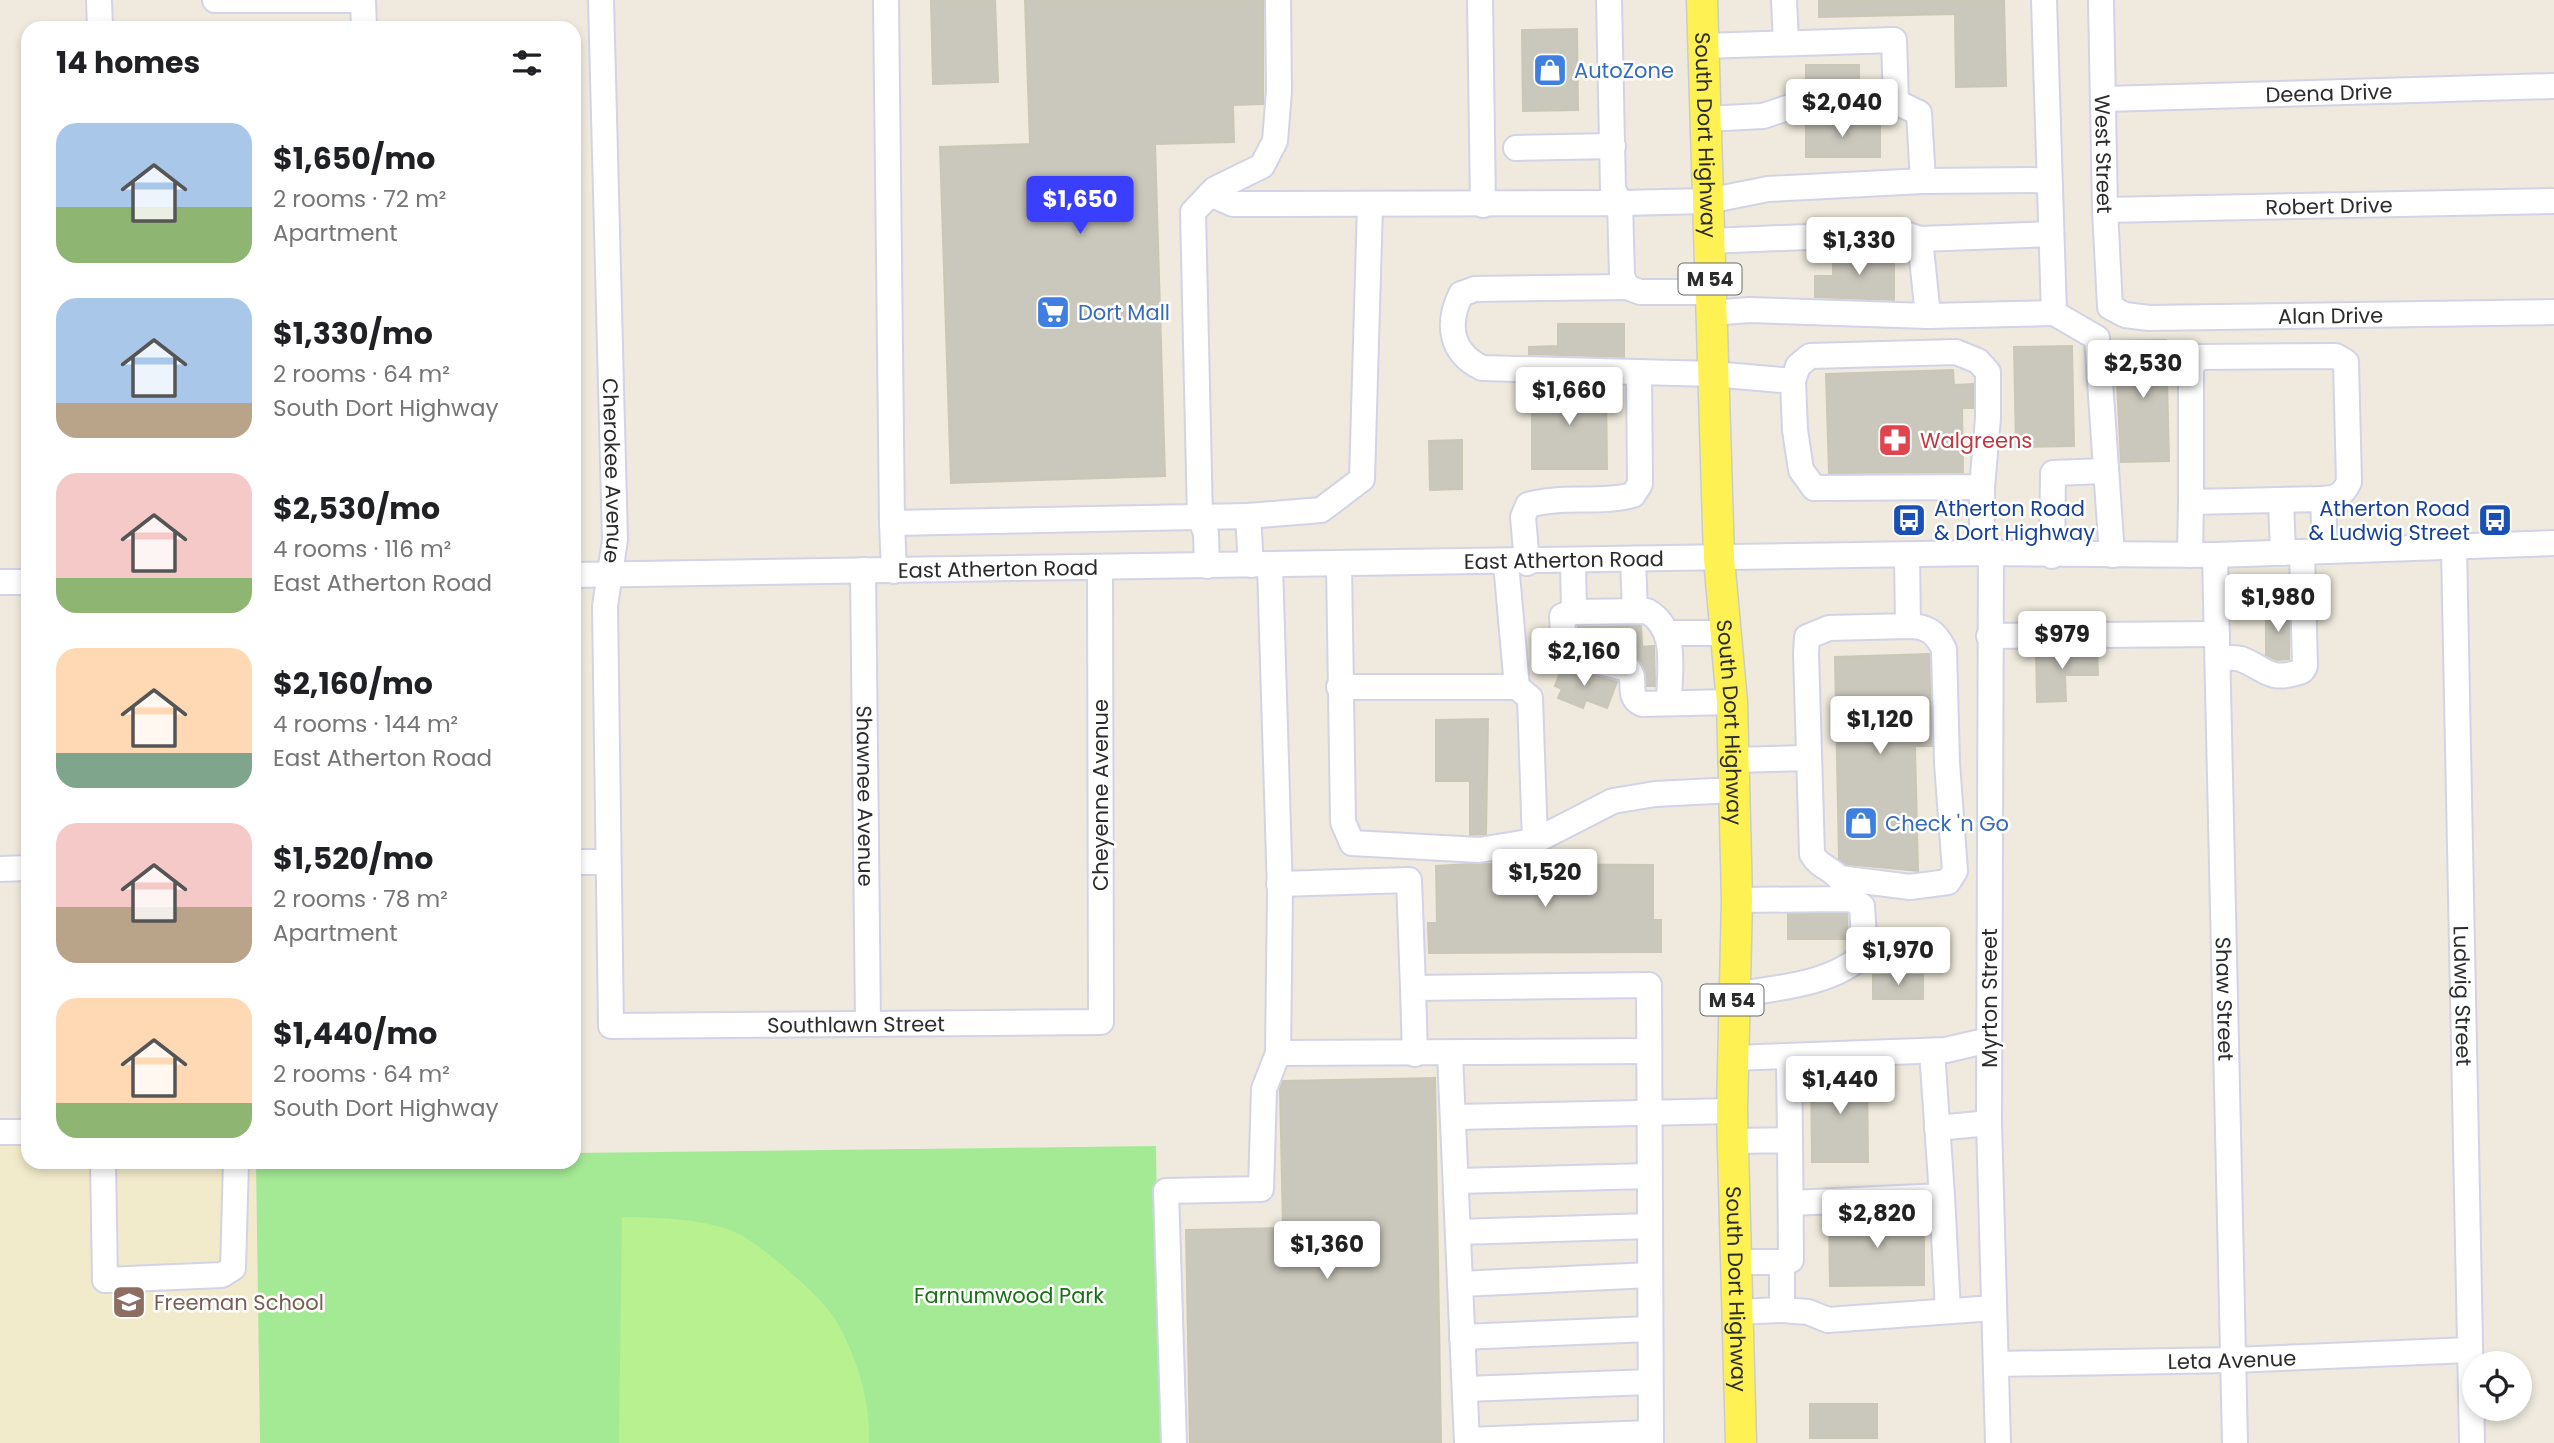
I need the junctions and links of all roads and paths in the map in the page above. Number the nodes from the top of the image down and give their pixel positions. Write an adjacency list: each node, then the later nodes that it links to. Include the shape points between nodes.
1 (99, 0): 14 (street)
2 (215, 0): 3 (street)
3 (355, 0)
4 (363, 0): 15 (street)
5 (601, 0): 73 (street, Cherokee Avenue, via 615,540)
6 (886, 0): 52 (street)
7 (1278, 0): 26 (street, via 1275,141 1262,166)
8 (1480, 0): 30 (street)
9 (1609, 0): 22 (street)
10 (1702, 0): 17 (main road, South Dort Highway / M 54)
11 (1784, 0): 16 (street)
12 (2045, 0): 24 (street)
13 (2101, 0): 19 (street, West Street)
14 (100, 21)
15 (364, 21)
16 (1786, 43): 17 (street); 20 (street, via 1894,40)
17 (1703, 46): 21 (main road, South Dort Highway / M 54)
18 (2554, 86): 19 (street, Deena Drive)
19 (2105, 99): 32 (street, West Street)
20 (1896, 102): 21 (street, via 1790,107 1763,116); 25 (street, via 1919,113)
21 (1705, 119): 27 (main road, South Dort Highway / M 54)
22 (1613, 146): 23 (street); 29 (street, via 1613,189)
23 (1516, 148)
24 (2048, 180): 25 (street); 33 (street)
25 (1923, 181): 27 (street, via 1768,189)
26 (1210, 194): 31 (street, via 1233,204); 51 (street, via 1193,212 1191,240)
27 (1708, 201): 29 (street); 35 (main road, South Dort Highway / M 54)
28 (2554, 201): 32 (street, Robert Drive)
29 (1620, 203): 30 (street); 36 (street, via 1622,276)
30 (1483, 205): 31 (street)
31 (1370, 206): 50 (street, via 1362,479 1321,510)
32 (2105, 210): 38 (street, West Street)
33 (2051, 234): 34 (street); 40 (street)
34 (1920, 239): 35 (street, via 1903,233); 41 (street)
35 (1709, 241): 37 (main road, South Dort Highway / M 54)
36 (1627, 287): 37 (street); 42 (street, via 1475,289 1461,294 1455,306 1455,343 1464,359 1482,368)
37 (1711, 302): 41 (street, via 1749,310); 43 (main road, South Dort Highway / M 54)
38 (2110, 307): 39 (street, Alan Drive, via 2124,315 2149,318)
39 (2554, 312)
40 (2054, 313): 41 (street); 45 (street, via 2097,338)
41 (1928, 316)
42 (1639, 372): 43 (street); 64 (street, via 1640,484 1633,495 1528,505)
43 (1713, 374): 44 (street); 62 (main road, South Dort Highway / M 54)
44 (1793, 381): 46 (street, via 1801,470 1814,488); 46 (street, Myrton Street, via 1798,366 1810,356 1956,352 1978,361 1989,372)
45 (2105, 471): 58 (street); 61 (street, via 2053,473)
46 (1982, 487): 56 (street, Myrton Street)
47 (2323, 499): 48 (street); 49 (street, via 2344,493 2349,482 2346,362 2336,356 2200,357 2191,366); 55 (street)
48 (2281, 500): 49 (street); 55 (street)
49 (2191, 502): 59 (street)
50 (1248, 516): 51 (street); 67 (street)
51 (1200, 518): 52 (street); 68 (street, via 1206,533)
52 (892, 523): 71 (street)
53 (2554, 543): 54 (street, East Atherton Road)
54 (2454, 548): 55 (street, East Atherton Road); 137 (street, Ludwig Street)
55 (2303, 552): 60 (street, East Atherton Road); 82 (street, via 2302,671 2260,672)
56 (1986, 554): 57 (street, East Atherton Road); 61 (street, East Atherton Road); 81 (street, Myrton Street)
57 (1907, 555): 62 (street, East Atherton Road); 78 (street)
58 (2112, 555): 59 (street, East Atherton Road); 61 (street, East Atherton Road)
59 (2190, 555): 60 (street, East Atherton Road)
60 (2216, 555): 82 (street, Shaw Street)
61 (2052, 556)
62 (1719, 558): 63 (street, East Atherton Road); 80 (main road, South Dort Highway / M 54)
63 (1633, 561): 65 (street, East Atherton Road); 77 (street)
64 (1516, 562): 65 (street, East Atherton Road); 66 (street, East Atherton Road); 84 (street)
65 (1573, 562): 76 (street)
66 (1339, 564): 67 (street, East Atherton Road); 83 (street)
67 (1260, 565): 68 (street, East Atherton Road); 95 (street)
68 (1207, 566): 69 (street, East Atherton Road)
69 (1100, 569): 71 (street, East Atherton Road); 100 (street, Cheyenne Avenue)
70 (863, 570): 71 (street, East Atherton Road); 73 (street, East Atherton Road); 99 (street, Shawnee Avenue)
71 (894, 571)
72 (581, 575): 73 (street, East Atherton Road)
73 (612, 575): 92 (street, Cherokee Avenue, via 606,606)
74 (0, 582): 75 (street)
75 (21, 582)
76 (1574, 611): 77 (street); 86 (street, via 1562,615 1566,652 1628,668 1636,702)
77 (1635, 611): 79 (street, via 1655,615)
78 (1908, 626): 87 (street, via 1829,628 1807,637); 87 (street, via 1936,633 1944,649 1955,871 1948,882 1910,887 1839,878 1819,864 1812,854)
79 (1669, 633): 80 (street); 86 (street)
80 (1728, 633): 85 (main road, South Dort Highway / M 54)
81 (1989, 636): 82 (street); 102 (street, Myrton Street)
82 (2218, 646): 138 (street, Shaw Street)
83 (1339, 687): 84 (street); 90 (street, via 1343,822 1352,843 1479,850)
84 (1517, 687): 90 (street, via 1530,698)
85 (1732, 702): 86 (street); 88 (main road, South Dort Highway / M 54)
86 (1669, 703)
87 (1809, 758): 88 (street)
88 (1733, 760): 89 (main road, South Dort Highway / M 54)
89 (1734, 790): 90 (street, via 1613,801); 96 (main road, South Dort Highway / M 54)
90 (1535, 841)
91 (581, 862): 92 (street)
92 (608, 862): 101 (street, Cherokee Avenue)
93 (21, 868): 94 (street)
94 (0, 869)
95 (1279, 884): 97 (street, via 1409,880); 105 (street)
96 (1737, 900): 98 (main road, South Dort Highway / M 54); 98 (street, via 1851,899 1862,906 1865,953 1829,975)
97 (1413, 988): 103 (street, via 1648,985); 106 (street)
98 (1732, 995): 108 (main road, South Dort Highway / M 54)
99 (868, 1022): 100 (street, Southlawn Street); 101 (street, Southlawn Street)
100 (1101, 1022)
101 (611, 1026)
102 (1989, 1040): 104 (street); 113 (street, Myrton Street)
103 (1649, 1051): 107 (street); 111 (street)
104 (1932, 1051): 109 (street); 114 (street)
105 (1278, 1054): 106 (street); 144 (street, via 1264,1089 1261,1189 1166,1191)
106 (1415, 1055): 107 (street)
107 (1450, 1055): 112 (street)
108 (1732, 1058): 109 (street); 110 (main road, South Dort Highway / M 54)
109 (1789, 1058): 117 (street)
110 (1732, 1111): 111 (street); 118 (main road, South Dort Highway / M 54)
111 (1649, 1115): 112 (street); 121 (street)
112 (1454, 1117): 122 (street)
113 (1989, 1123): 114 (street); 131 (street, Myrton Street)
114 (1937, 1128): 123 (street)
115 (0, 1132): 116 (street)
116 (21, 1132)
117 (1790, 1140): 118 (street); 124 (street)
118 (1734, 1141): 127 (main road, South Dort Highway / M 54)
119 (103, 1169): 120 (street, via 105,1280 222,1275 233,1268)
120 (236, 1169)
121 (1649, 1176): 122 (street); 125 (street)
122 (1456, 1181): 126 (street)
123 (1942, 1196): 124 (street); 133 (street)
124 (1791, 1203): 128 (street, via 1791,1260)
125 (1650, 1226): 126 (street); 129 (street)
126 (1458, 1232): 130 (street)
127 (1737, 1262): 128 (street); 134 (main road, South Dort Highway / M 54)
128 (1782, 1262): 132 (street)
129 (1650, 1275): 130 (street); 135 (street)
130 (1460, 1284): 136 (street)
131 (1994, 1308): 133 (street); 139 (street, Myrton Street)
132 (1782, 1310): 133 (street, via 1808,1312 1828,1320); 134 (street)
133 (1948, 1311)
134 (1738, 1312): 145 (main road, South Dort Highway / M 54)
135 (1650, 1329): 136 (street); 140 (street)
136 (1462, 1337): 141 (street)
137 (2469, 1350): 138 (street, Leta Avenue); 148 (street, Ludwig Street)
138 (2233, 1360): 139 (street, Leta Avenue); 147 (street, Shaw Street)
139 (1996, 1364): 146 (street, Myrton Street)
140 (1650, 1382): 141 (street); 142 (street)
141 (1465, 1389): 143 (street)
142 (1651, 1438): 143 (street)
143 (1467, 1441)
144 (1174, 1443)
145 (1741, 1443)
146 (1998, 1443)
147 (2235, 1443)
148 (2472, 1443)

